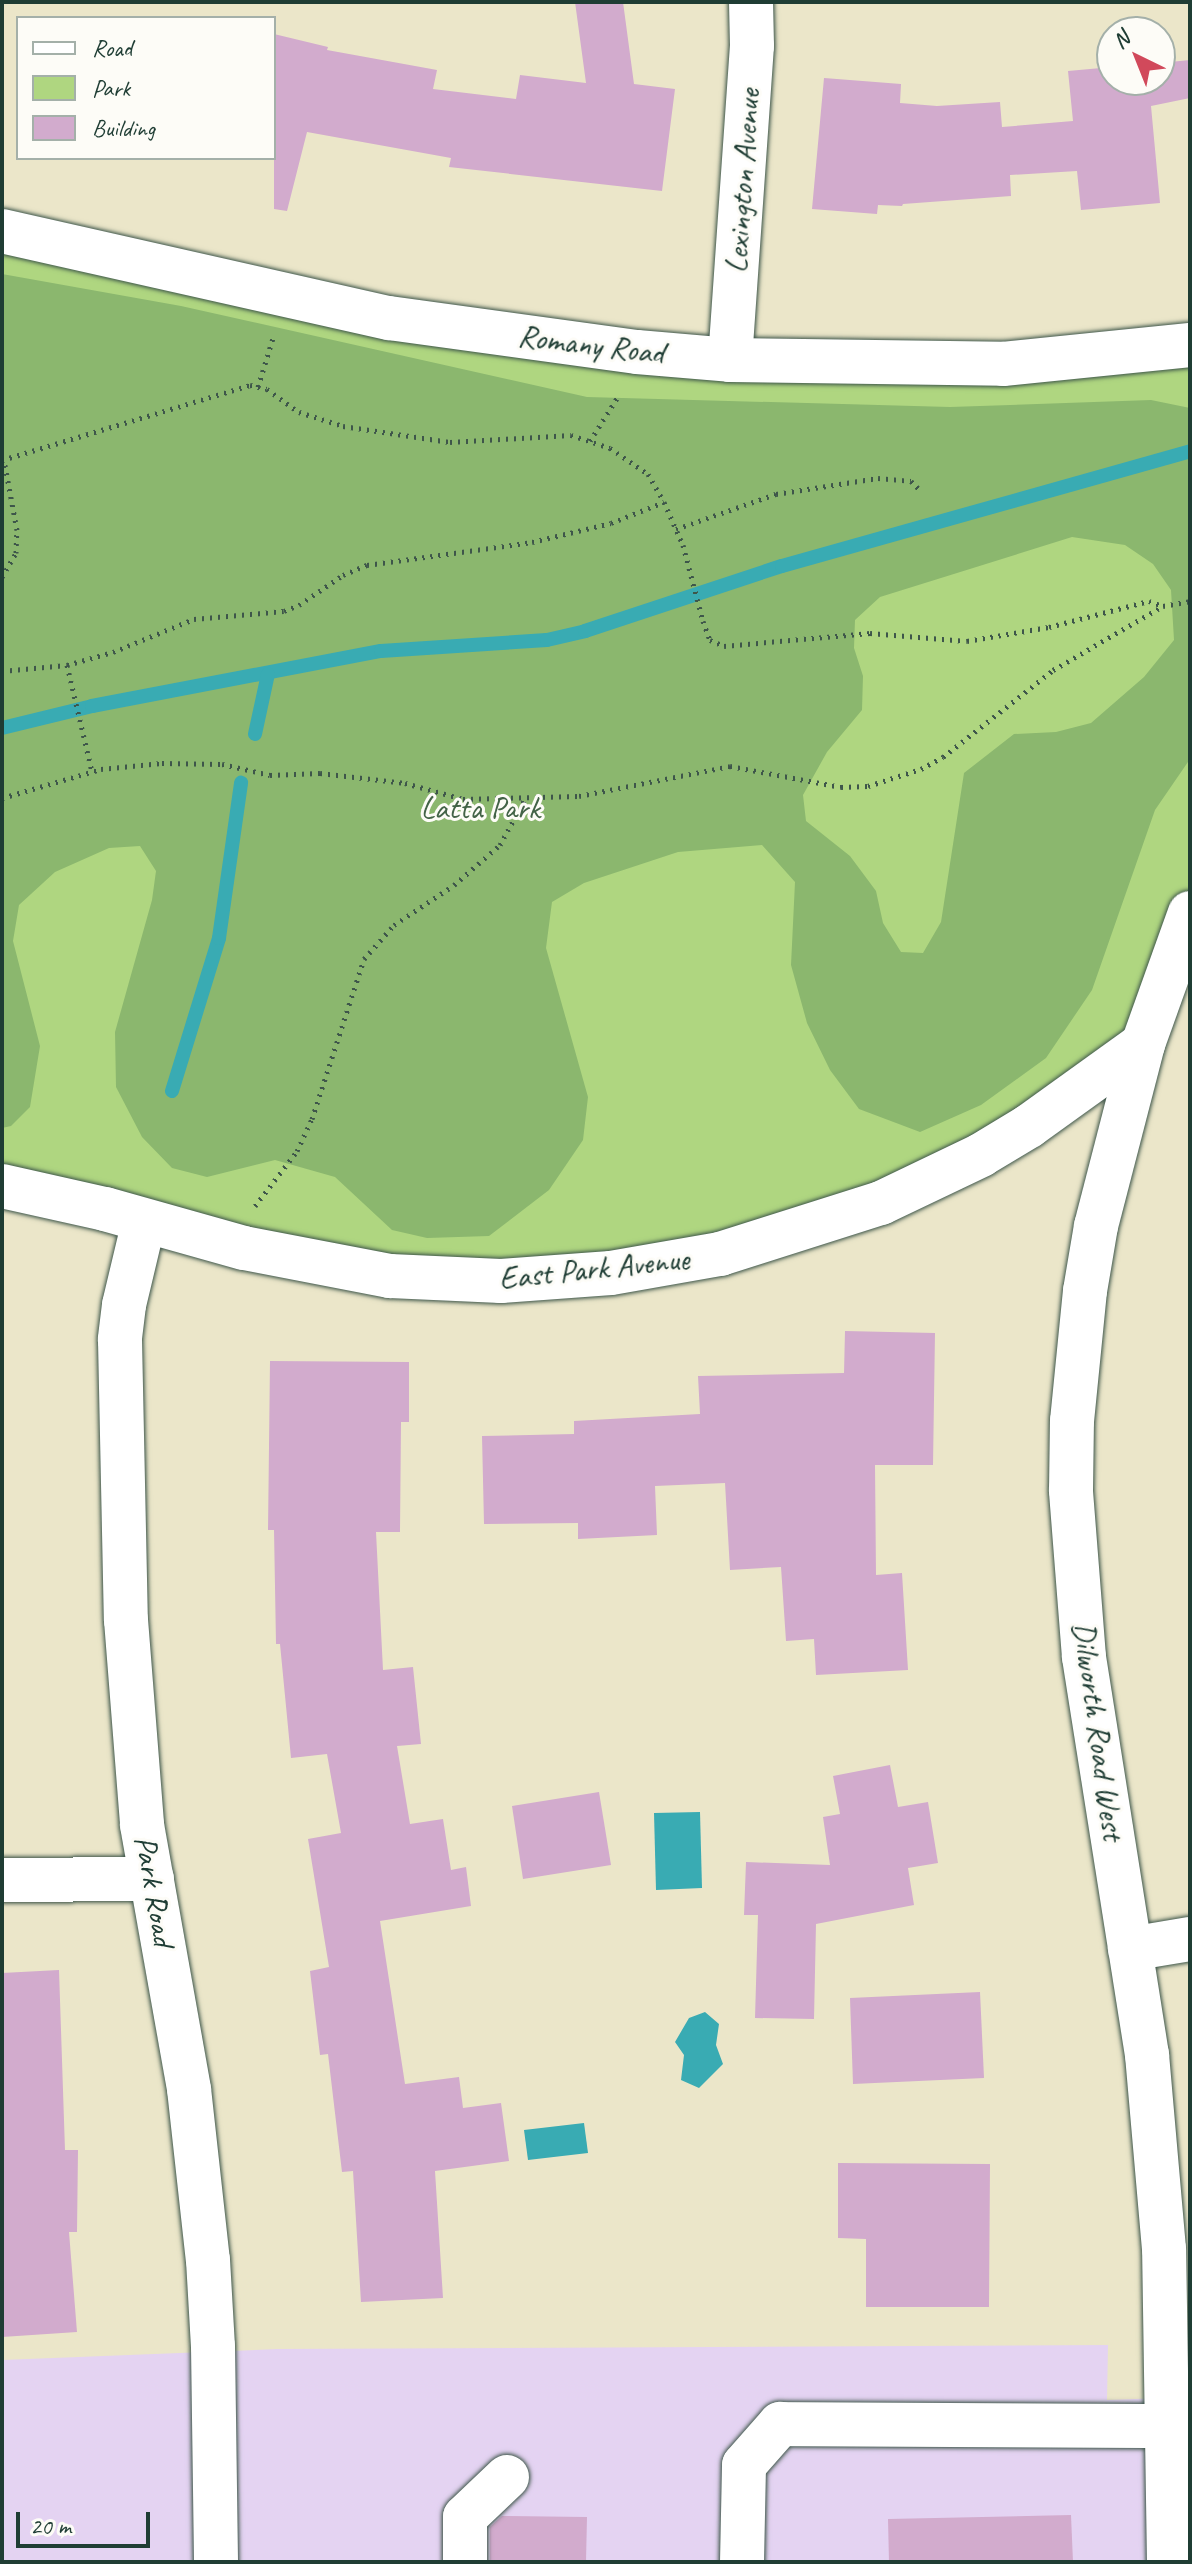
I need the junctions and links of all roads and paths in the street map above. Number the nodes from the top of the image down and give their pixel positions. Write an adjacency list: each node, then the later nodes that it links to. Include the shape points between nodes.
1 (751, 2): 5 (street, Lexington Avenue)
2 (2, 231): 5 (street, Romany Road, via 389,318 623,351)
3 (275, 331): 7 (path)
4 (1190, 345): 5 (street, Romany Road, via 1003,364)
5 (730, 360)
6 (626, 384): 8 (path)
7 (258, 387): 8 (path, via 299,412 343,426 450,442 571,435); 9 (path, via 225,390)
8 (590, 441): 11 (path, via 648,474)
9 (3, 460): 13 (path, via 17,530 16,553)
10 (920, 490): 12 (path, via 911,481 878,478 776,494)
11 (664, 502): 12 (path); 16 (path, via 611,523 532,542 367,565 284,611 194,619)
12 (676, 529): 15 (path, via 710,640 724,646 870,633 967,641 1149,601)
13 (2, 577)
14 (1190, 601): 15 (path)
15 (1163, 606): 20 (path, via 1053,670 943,757 883,782 841,787 730,766 579,796)
16 (67, 665): 17 (path); 18 (path)
17 (2, 671)
18 (92, 772): 19 (path); 20 (path, via 162,763 222,764 270,775 320,773 405,783 463,799)
19 (2, 798)
20 (525, 799): 24 (path, via 500,845 454,885 394,925 364,959 312,1119 297,1151)
21 (1190, 913): 22 (street, Dilworth Road West)
22 (1143, 1044): 25 (street, East Park Avenue, via 981,1155 881,1203 720,1254 611,1273 501,1281 390,1276 244,1248); 29 (street, Dilworth Road West, via 1104,1190 1085,1291 1071,1490 1087,1679)
23 (2, 1186): 25 (street, East Park Avenue)
24 (249, 1218)
25 (144, 1221): 26 (street, Park Road, via 120,1340 126,1620 141,1818)
26 (152, 1879): 27 (street); 32 (street, Park Road, via 189,2089 208,2260)
27 (2, 1880)
28 (1190, 1939): 29 (street)
29 (1130, 1949): 30 (street, Dilworth Road West, via 1147,2055 1164,2249)
30 (1169, 2426): 34 (street, via 780,2424 744,2465); 35 (street, Dilworth Road West)
31 (507, 2477): 33 (street, via 465,2517)
32 (216, 2562)
33 (465, 2562)
34 (742, 2562)
35 (1169, 2562)

